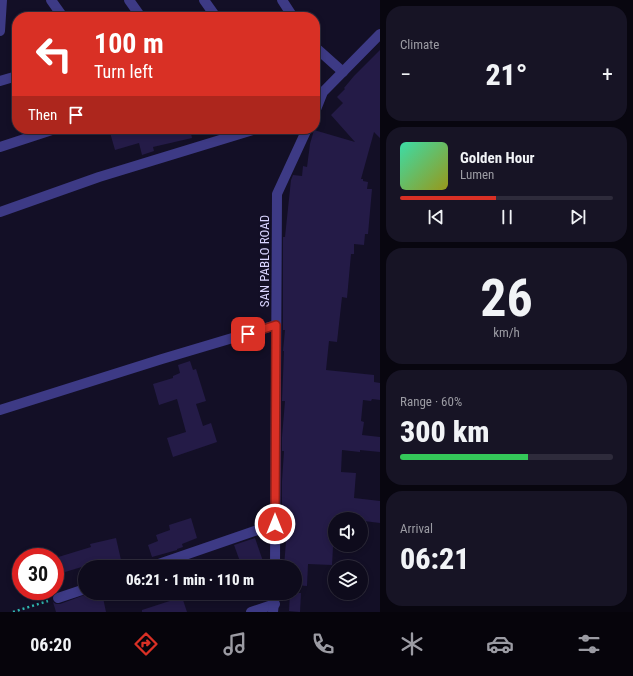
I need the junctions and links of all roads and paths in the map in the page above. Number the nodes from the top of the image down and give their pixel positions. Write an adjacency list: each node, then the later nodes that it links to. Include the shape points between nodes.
1 (2, 0): 10 (street)
2 (51, 0): 6 (street)
3 (129, 0): 7 (street)
4 (204, 0): 8 (street)
5 (282, 0): 9 (street)
6 (59, 12)
7 (137, 12)
8 (212, 12)
9 (290, 12)
10 (0, 31)
11 (380, 34): 13 (street)
12 (320, 51): 13 (street)
13 (343, 72): 16 (street, via 323,92)
14 (12, 77): 15 (street)
15 (0, 81)
16 (320, 99)
17 (40, 134): 20 (street)
18 (240, 134): 21 (street, via 99,177)
19 (305, 134): 22 (street, SAN PABLO ROAD, via 277,194)
20 (0, 147)
21 (0, 212)
22 (276, 325): 23 (street); 24 (street, SAN PABLO ROAD)
23 (0, 410)
24 (275, 524): 25 (street); 26 (street, SAN PABLO ROAD)
25 (170, 560)
26 (275, 560)
27 (78, 591): 28 (street)
28 (64, 596)
29 (52, 600): 31 (path)
30 (274, 608): 32 (street)
31 (13, 612)
32 (251, 612)

